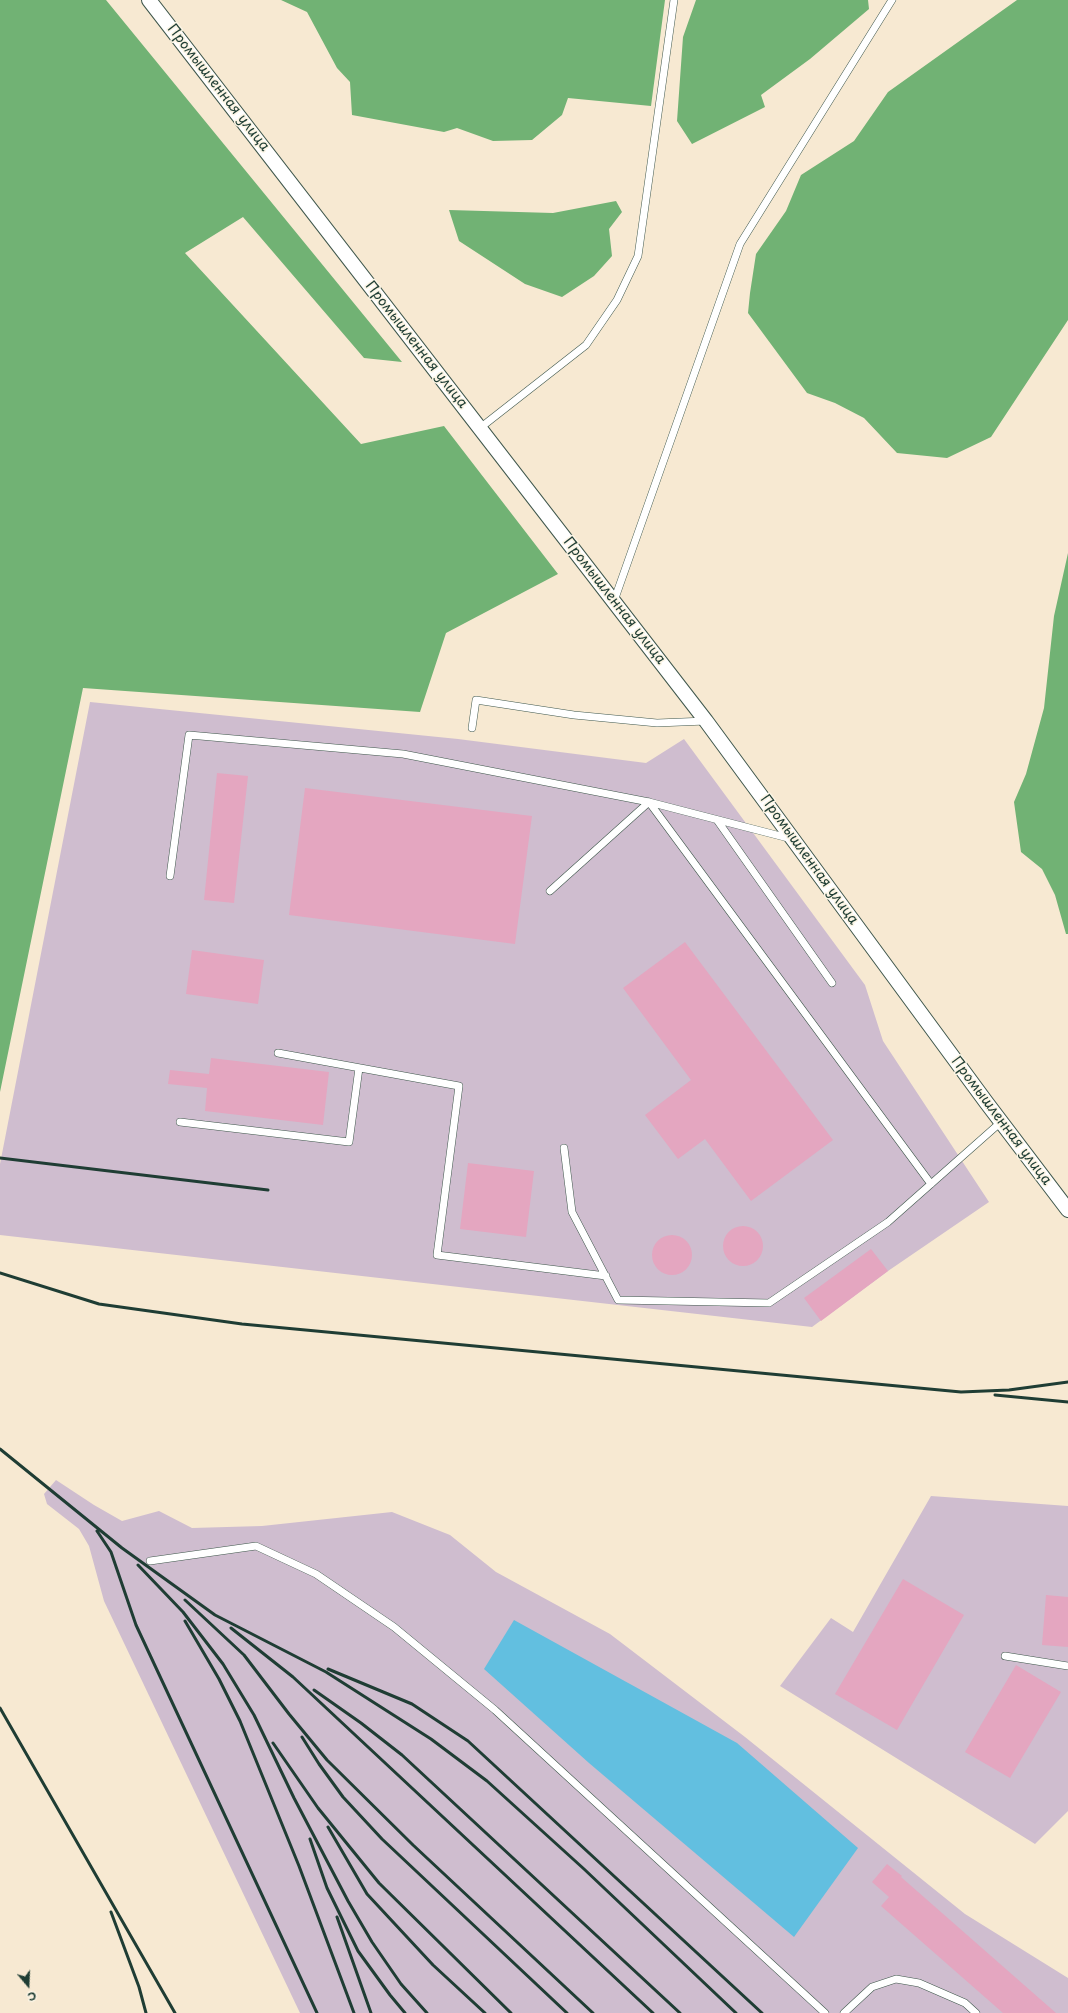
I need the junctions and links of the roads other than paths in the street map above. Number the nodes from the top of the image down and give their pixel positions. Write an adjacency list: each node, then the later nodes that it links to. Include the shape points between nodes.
1 (149, 0): 4 (street, Промышленная улица)
2 (674, 0): 4 (lane, via 638,256 617,300 586,345)
3 (892, 0): 5 (lane, via 740,244)
4 (480, 428): 5 (street, Промышленная улица)
5 (614, 601): 6 (street, Промышленная улица)
6 (706, 720): 7 (lane, via 657,723 574,715 476,700); 10 (street, Промышленная улица)
7 (472, 728)
8 (649, 802): 9 (lane); 11 (lane, via 403,754 189,735); 12 (lane); 19 (lane)
9 (717, 820): 10 (lane); 13 (lane)
10 (794, 840): 17 (street, Промышленная улица)
11 (170, 876)
12 (550, 891)
13 (832, 983)
14 (278, 1053): 15 (lane)
15 (359, 1068): 16 (lane, via 349,1142); 21 (lane, via 459,1086 437,1255)
16 (180, 1122)
17 (1001, 1122): 19 (lane); 20 (street, Промышленная улица)
18 (564, 1148): 21 (lane, via 572,1212)
19 (931, 1184): 21 (lane, via 888,1222 769,1303 618,1300)
20 (1068, 1210)
21 (606, 1276)
22 (150, 1561): 25 (lane, via 256,1546 316,1574 394,1627 495,1710)
23 (1004, 1656): 24 (lane)
24 (1068, 1666)
25 (825, 2013)
26 (844, 2013): 27 (lane, via 872,1987 896,1979 926,1986 965,2003)
27 (976, 2013)

